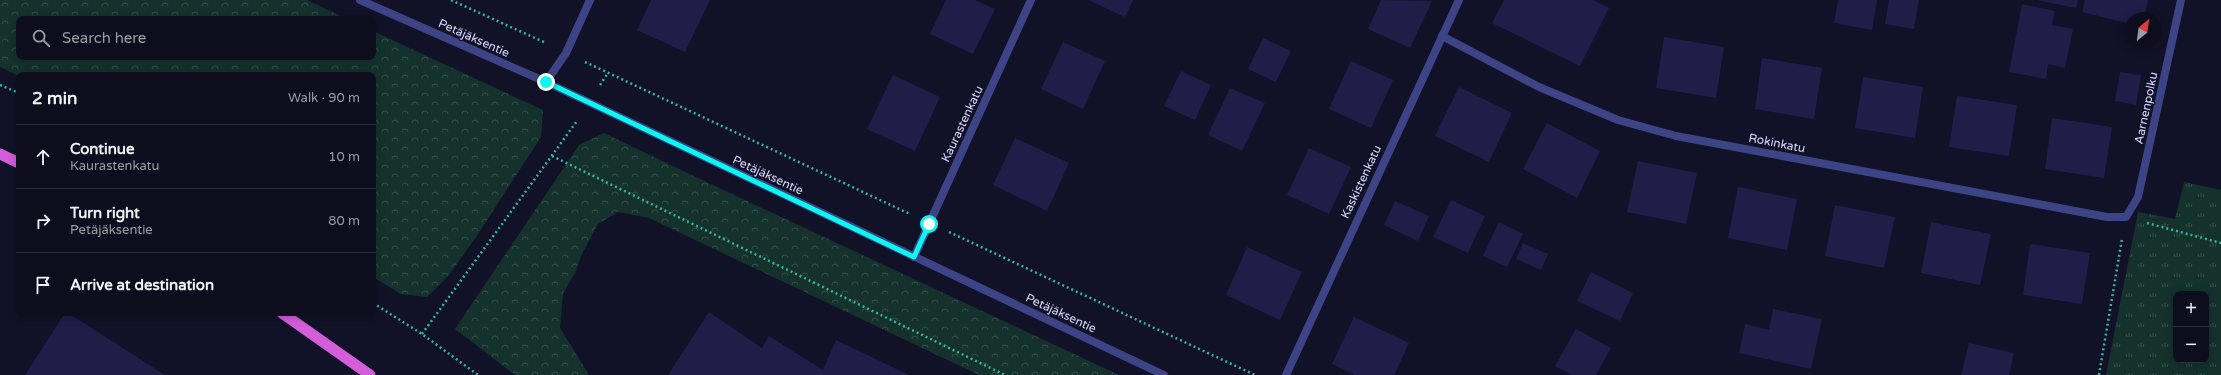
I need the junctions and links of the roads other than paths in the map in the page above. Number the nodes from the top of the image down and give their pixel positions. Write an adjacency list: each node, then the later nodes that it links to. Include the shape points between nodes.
1 (360, 0): 7 (street, Petäjäksentie)
2 (590, 0): 7 (street, via 566,53)
3 (1031, 0): 11 (street, Kaurastenkatu)
4 (1459, 0): 6 (street, Kaskistenkatu)
5 (2181, 0): 10 (street, Aarnenpolku, via 2138,197)
6 (1442, 36): 10 (street, Rokinkatu, via 1539,87 1618,120 1676,136 2099,216); 15 (street, Kaskistenkatu)
7 (546, 82): 11 (street, Petäjäksentie)
8 (0, 154): 9 (highway)
9 (16, 162)
10 (2126, 217)
11 (914, 257): 14 (street, Petäjäksentie)
12 (286, 316): 13 (highway)
13 (370, 375)
14 (1164, 375)
15 (1286, 375)

